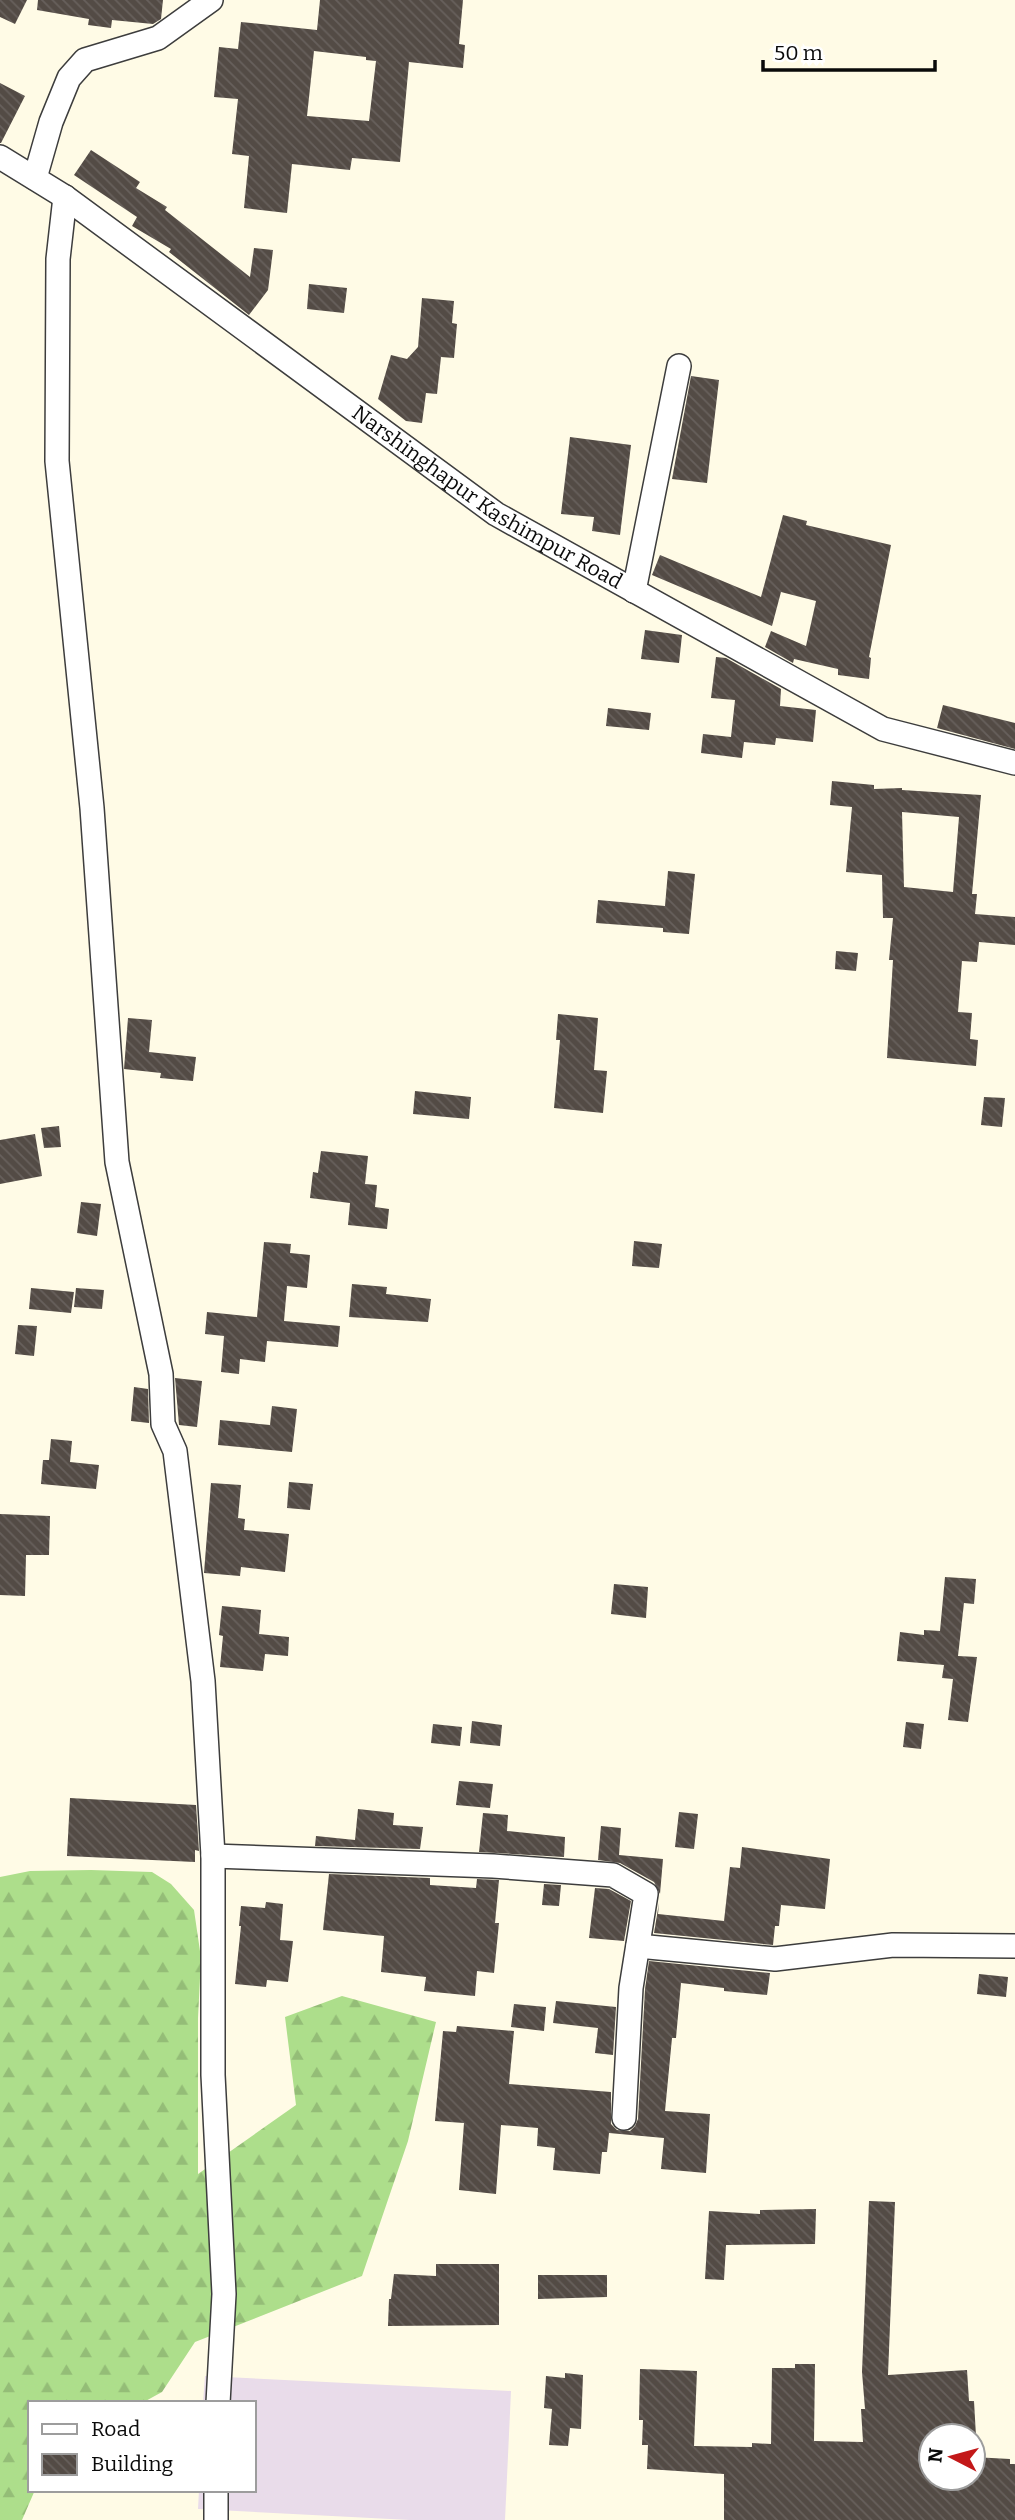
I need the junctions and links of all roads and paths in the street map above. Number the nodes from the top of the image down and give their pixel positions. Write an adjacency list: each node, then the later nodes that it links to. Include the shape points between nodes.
1 (211, 0): 3 (street, via 158,37 85,60 69,78)
2 (0, 157): 3 (street, Narshinghapur Kashimpur Road)
3 (35, 178): 4 (street, Narshinghapur Kashimpur Road)
4 (65, 197): 6 (street, Narshinghapur Kashimpur Road, via 496,514); 8 (street, via 58,259 57,461 92,808 117,1162 161,1374 163,1424 176,1451 203,1681)
5 (680, 366): 6 (street)
6 (634, 591): 7 (street, Narshinghapur Kashimpur Road, via 883,729)
7 (1015, 763)
8 (212, 1856): 9 (street, via 613,1875 646,1894); 12 (street, via 213,2075 224,2294)
9 (638, 1946): 10 (street, via 775,1959 893,1945); 11 (street, via 631,1987)
10 (1015, 1947)
11 (624, 2118)
12 (218, 2401)
13 (216, 2492): 14 (street)
14 (216, 2520)

